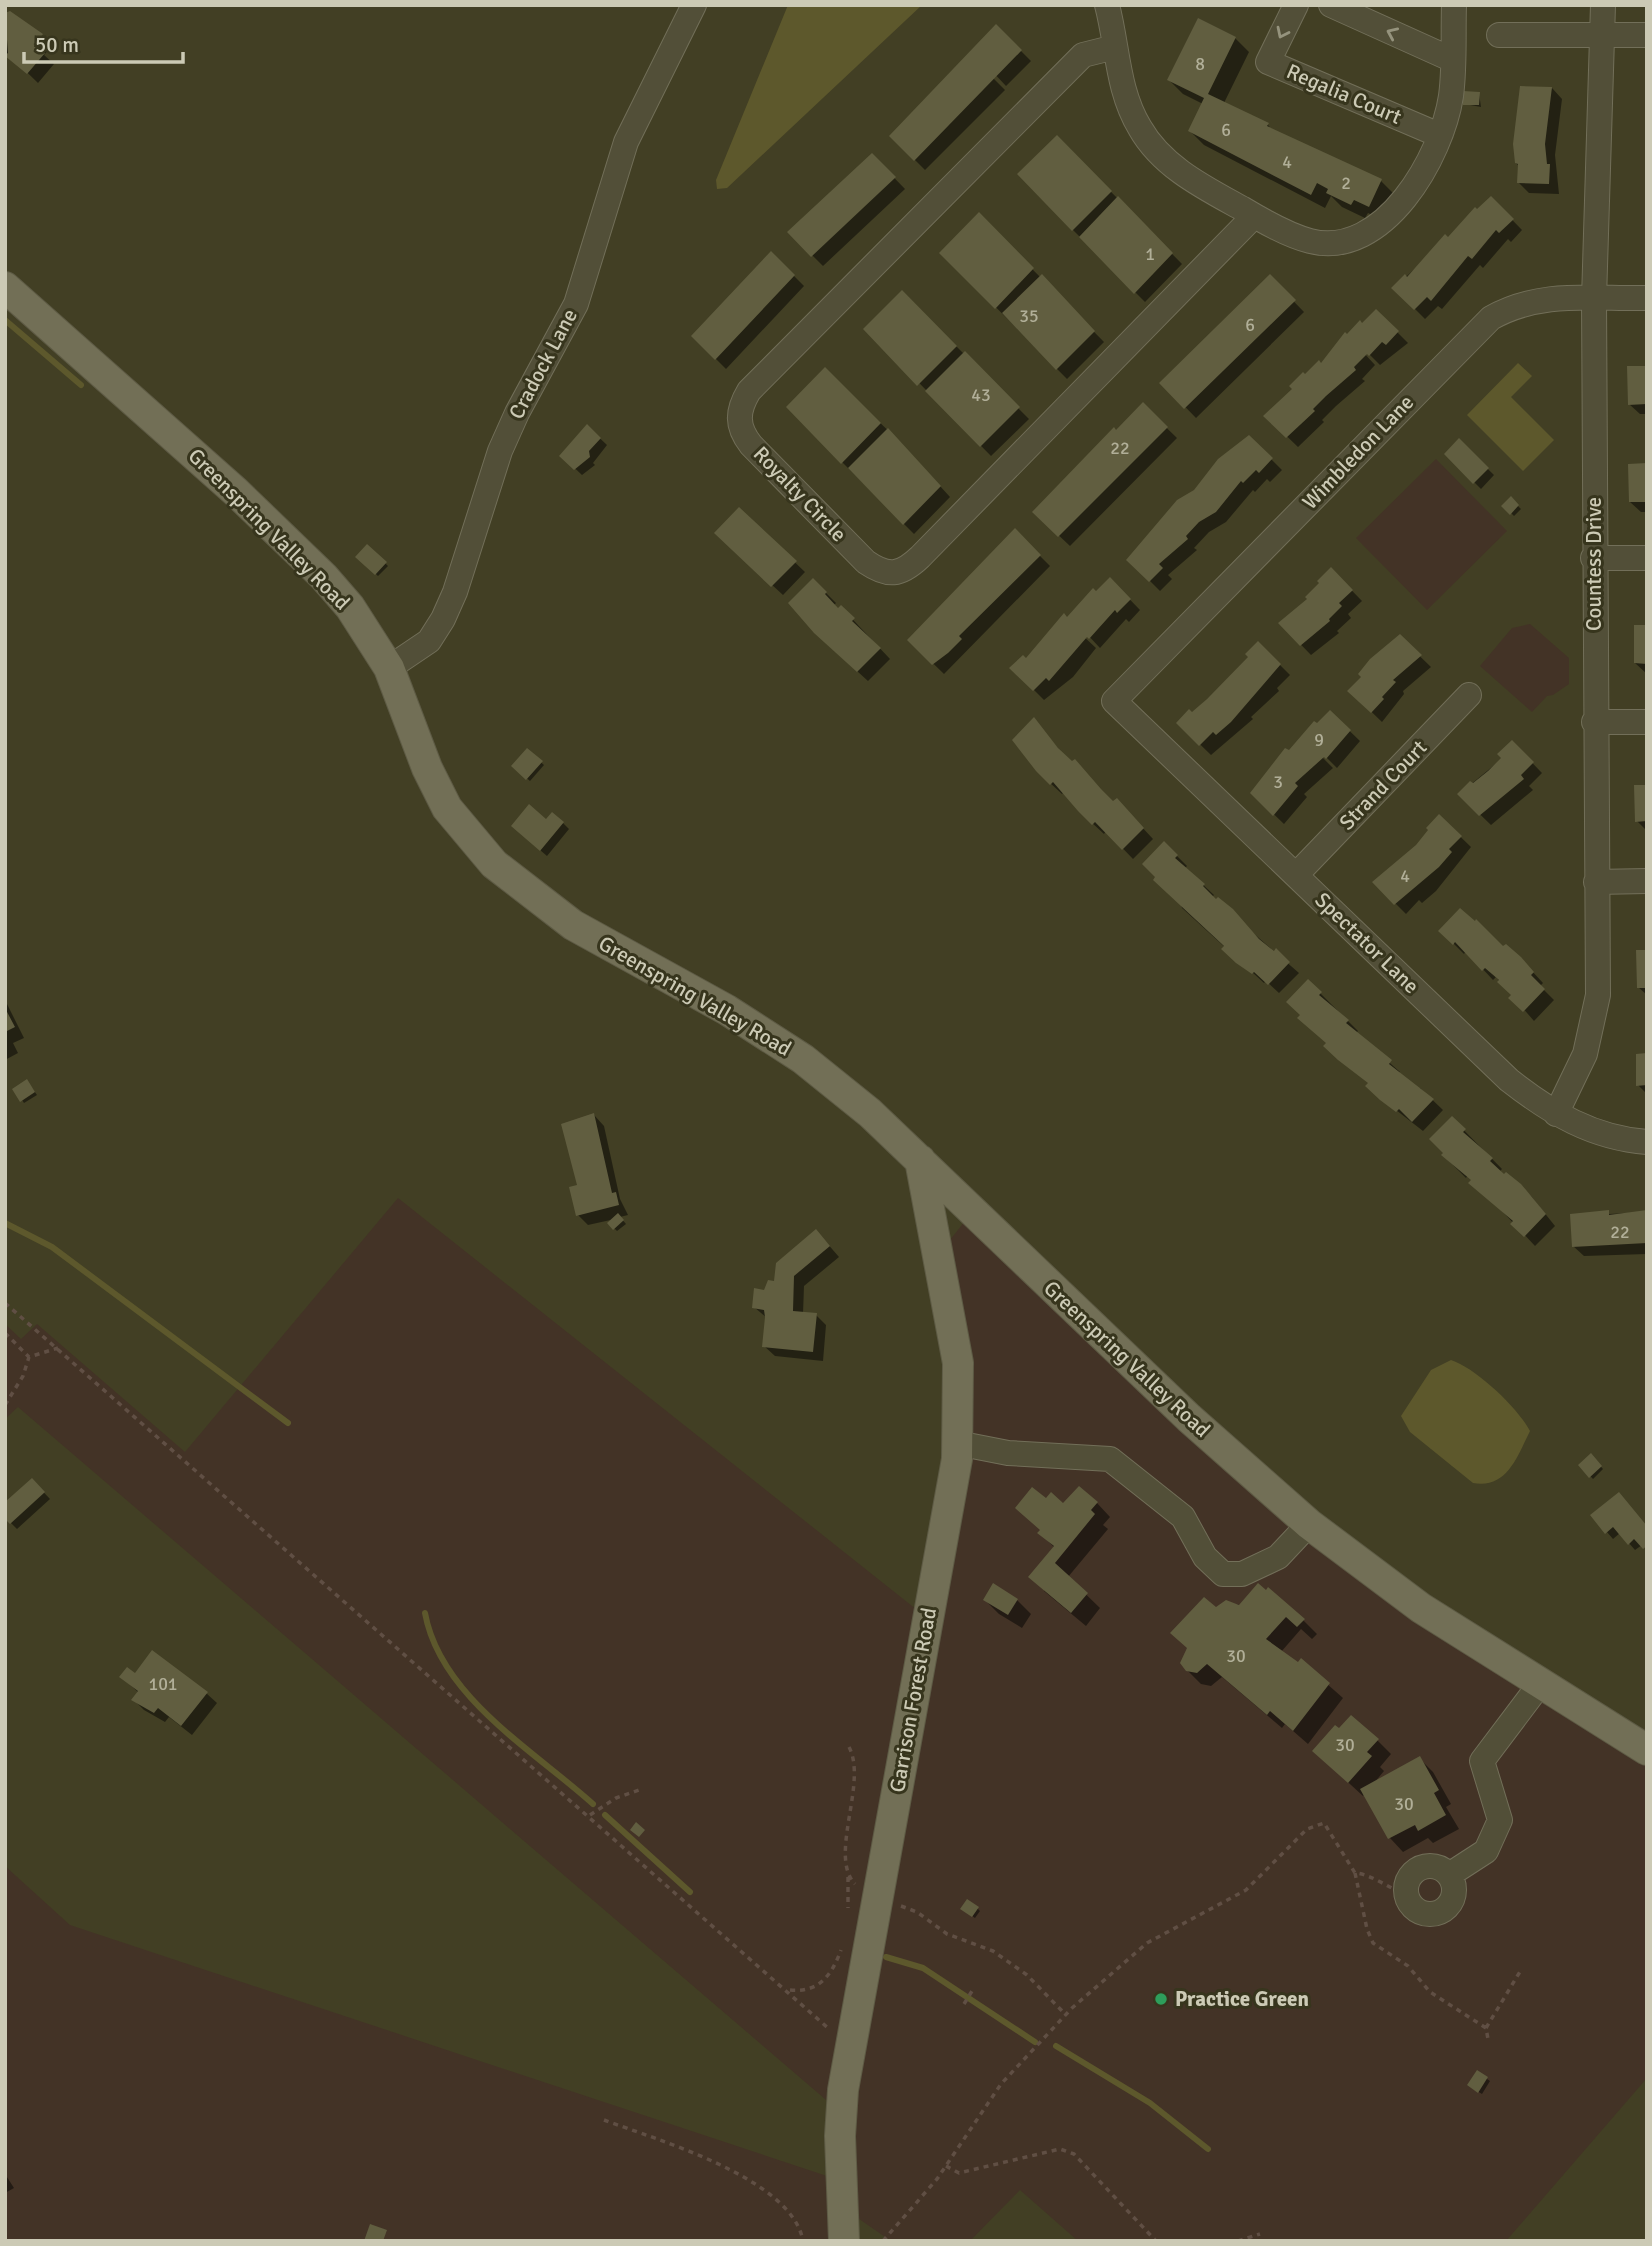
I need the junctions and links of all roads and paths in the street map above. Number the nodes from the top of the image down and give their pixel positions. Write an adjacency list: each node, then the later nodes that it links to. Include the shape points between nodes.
1 (694, 5): 19 (street, Cradock Lane, via 626,142 576,304 500,452 447,610 429,641)
2 (1107, 5): 10 (street)
3 (1296, 5): 12 (street, Regalia Court, one-way to 12, via 1268,62)
4 (1331, 5): 11 (street, one-way to 4)
5 (1454, 5): 11 (street)
6 (1603, 5): 8 (street, Countess Drive)
7 (1499, 34): 8 (street)
8 (1602, 34): 9 (street); 16 (street, Countess Drive)
9 (1647, 35)
10 (1115, 47): 13 (street, via 1129,108 1153,148 1196,182); 13 (street, Royalty Circle, via 1083,55 749,391 740,407 739,422 751,444 866,562 883,573 898,574 920,557)
11 (1453, 60): 12 (street, via 1451,97)
12 (1438, 135): 13 (street, via 1416,184 1384,223 1368,232 1332,243 1312,242)
13 (1254, 216)
14 (5, 287): 19 (main road, Greenspring Valley Road, via 304,558 350,607)
15 (1647, 298): 16 (street, Wimbledon Lane)
16 (1594, 299): 17 (street, Countess Drive); 21 (street, Wimbledon Lane, via 1528,301 1491,318)
17 (1593, 558): 18 (street); 22 (street, Countess Drive)
18 (1647, 558)
19 (389, 668): 29 (main road, Greenspring Valley Road, via 447,808 494,864 573,925 727,1010 803,1059)
20 (1469, 695): 24 (street, Strand Court)
21 (1114, 701): 24 (street, Spectator Lane)
22 (1594, 722): 23 (street); 26 (street, Countess Drive)
23 (1647, 722)
24 (1296, 875): 27 (street, Spectator Lane, via 1509,1080)
25 (1647, 881): 26 (street)
26 (1596, 882): 27 (street, Countess Drive, via 1598,995 1594,1019 1581,1064)
27 (1556, 1114): 28 (street, Spectator Lane, via 1584,1129)
28 (1647, 1142)
29 (920, 1160): 35 (main road, Garrison Forest Road, via 958,1363); 36 (main road, Greenspring Valley Road, via 1170,1400)
30 (5, 1303): 32 (path)
31 (5, 1333): 33 (path)
32 (58, 1348): 33 (path); 41 (path)
33 (29, 1357): 34 (path)
34 (5, 1405)
35 (957, 1443): 36 (street, via 1008,1453 1110,1459 1183,1517 1205,1557 1223,1574 1242,1574 1278,1557); 56 (main road, Garrison Forest Road)
36 (1309, 1524): 37 (main road, Greenspring Valley Road, via 1422,1608)
37 (1540, 1684): 39 (main road, Greenspring Valley Road); 43 (street, via 1482,1761 1500,1820 1491,1841 1486,1851)
38 (849, 1747): 44 (path, via 853,1755 845,1858)
39 (1647, 1750)
40 (642, 1789): 41 (path, via 616,1798)
41 (590, 1815): 51 (path)
42 (1355, 1873): 46 (path); 54 (path, via 1324,1824 1307,1829 1246,1889 1147,1943); 55 (path, via 1373,1943 1408,1966 1430,1992)
43 (1449, 1875): 46 (street, via 1436,1867 1420,1868 1409,1879); 46 (street, via 1453,1898 1436,1914 1414,1908)
44 (848, 1876): 45 (path); 48 (path)
45 (857, 1886)
46 (1406, 1894)
47 (897, 1904): 54 (path, via 947,1934 993,1951 1027,1975)
48 (847, 1918)
49 (844, 1941): 51 (path, via 832,1974 808,1989)
50 (1521, 1970): 55 (path)
51 (788, 1990): 56 (path, via 818,2022)
52 (972, 1991): 53 (path)
53 (964, 2004)
54 (1066, 2014): 59 (path, via 1001,2084)
55 (1486, 2028): 57 (path)
56 (852, 2038): 62 (main road, Garrison Forest Road, via 840,2136)
57 (1488, 2039)
58 (604, 2120): 61 (path, via 744,2175 783,2206)
59 (946, 2166): 63 (path); 64 (path, via 959,2173 1060,2149 1074,2154)
60 (1260, 2234): 65 (path)
61 (803, 2241)
62 (844, 2241)
63 (883, 2241)
64 (1156, 2241)
65 (1238, 2241)

